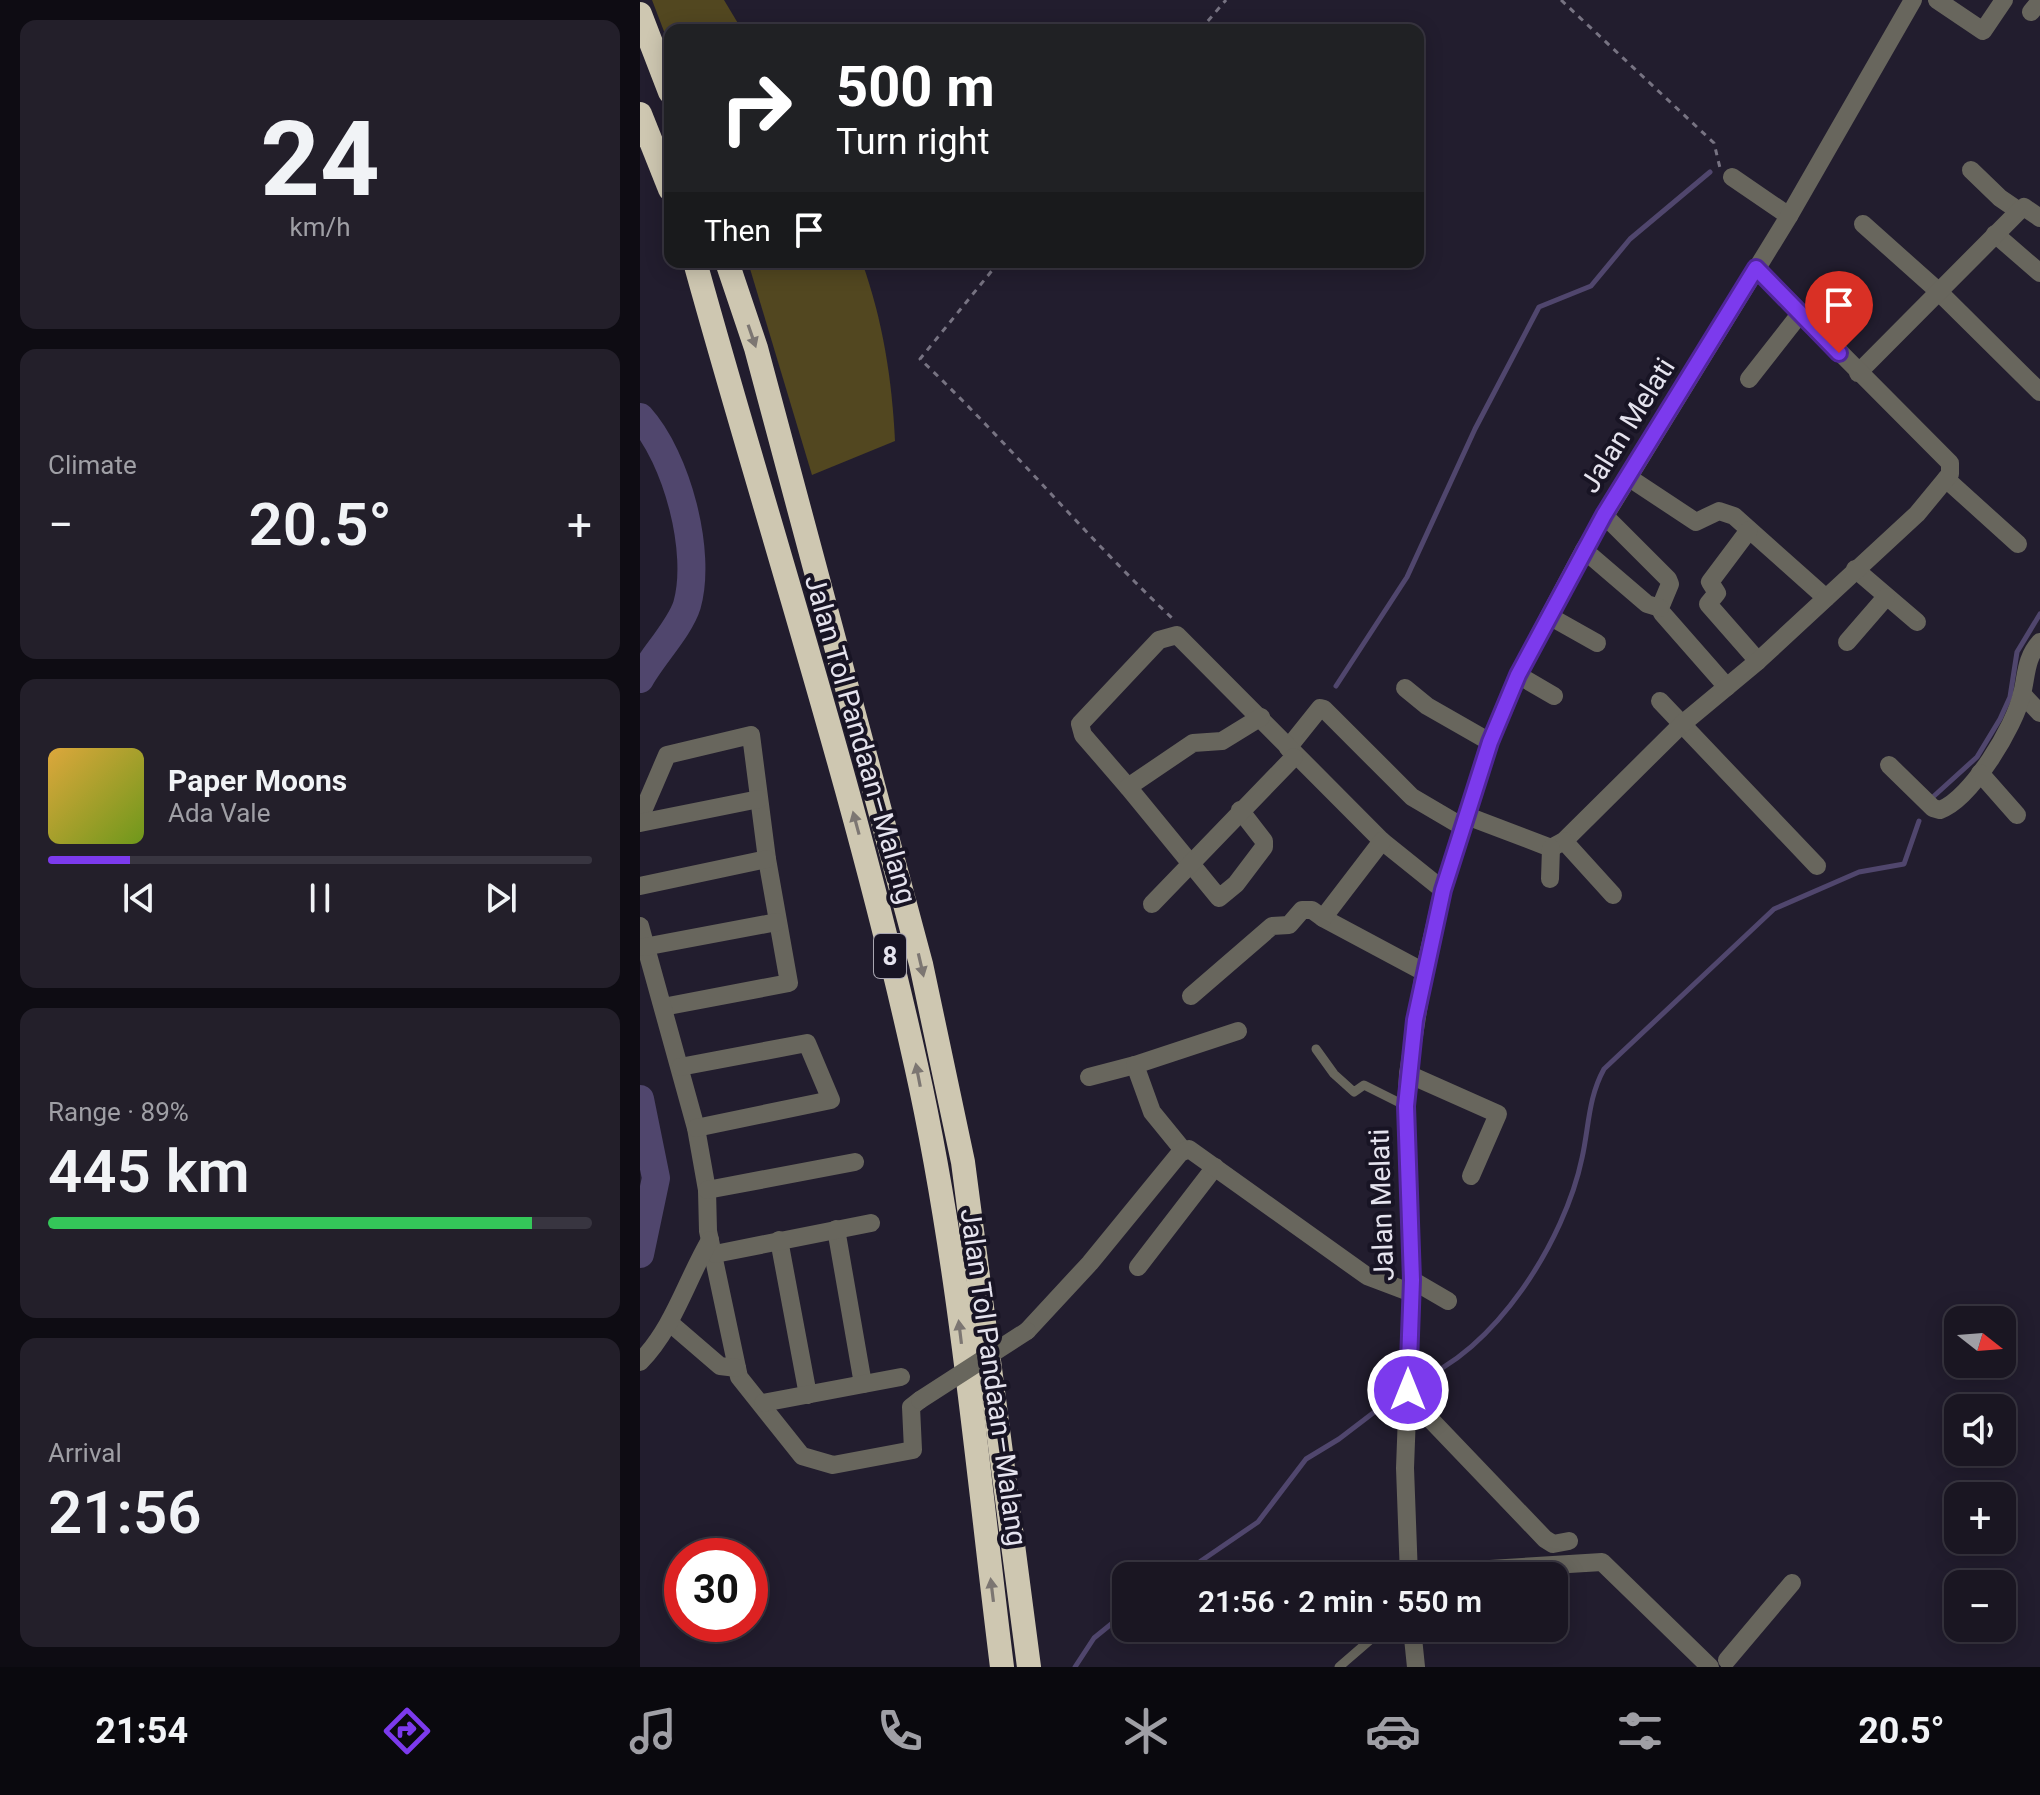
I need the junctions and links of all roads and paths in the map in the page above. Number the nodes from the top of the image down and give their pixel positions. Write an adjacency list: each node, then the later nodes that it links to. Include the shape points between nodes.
1 (1226, 0): 7 (path)
2 (1561, 0): 12 (path, via 1714,143 1718,166)
3 (1913, 0): 14 (street, Jalan Melati)
4 (1937, 0): 5 (street, via 1983,31)
5 (2004, 0)
6 (640, 14): 8 (highway)
7 (1205, 24)
8 (664, 76)
9 (640, 114): 11 (highway)
10 (1971, 170): 13 (street)
11 (664, 173)
12 (1732, 177): 14 (street)
13 (2019, 211): 15 (street, via 2024,207); 17 (street)
14 (1789, 216): 21 (street, Jalan Melati)
15 (2040, 218)
16 (1863, 224): 23 (street)
17 (1995, 234): 22 (street); 23 (street)
18 (697, 268): 116 (highway, Jalan Tol Pandaan–Malang / 8, one-way to 18, via 957,1311 917,1069 848,791)
19 (729, 268): 117 (highway, Jalan Tol Pandaan–Malang / 8, one-way to 117, via 761,363 921,964 963,1162)
20 (994, 268): 40 (path, via 920,359 1183,628)
21 (1756, 268): 24 (street); 28 (street, Jalan Melati)
22 (2040, 273)
23 (1937, 290): 25 (street); 27 (street)
24 (1800, 314): 25 (street); 26 (street)
25 (1858, 373): 29 (street, via 1950,463)
26 (1749, 379)
27 (2040, 392)
28 (1628, 477): 30 (street, Jalan Melati); 31 (street, via 1696,522 1724,511)
29 (1946, 479): 32 (street); 34 (street, via 1917,514)
30 (1604, 515): 33 (street, Jalan Melati); 37 (street, via 1668,579)
31 (1749, 530): 36 (street); 44 (street, via 1710,582 1717,593 1708,604)
32 (2018, 544)
33 (1584, 550): 37 (street, via 1647,604); 38 (street, Jalan Melati)
34 (1855, 569): 35 (street); 36 (street)
35 (1886, 597): 39 (street); 41 (street)
36 (1826, 598): 44 (street)
37 (1660, 608): 46 (street)
38 (1549, 616): 43 (street); 45 (street, Jalan Melati)
39 (1917, 622)
40 (1169, 636): 52 (street, via 1180,637); 58 (street, via 1159,640 1080,724 1083,735)
41 (1847, 642)
42 (2040, 642): 48 (street, via 2030,654)
43 (1597, 643)
44 (1758, 661): 46 (street)
45 (1518, 675): 49 (street); 54 (street, Jalan Melati)
46 (1727, 687): 53 (street)
47 (1405, 688): 54 (street)
48 (2022, 694): 51 (street); 57 (street)
49 (1554, 696)
50 (1660, 701): 53 (street)
51 (2040, 713)
52 (1261, 717): 55 (street); 58 (street, via 1222,741 1193,743)
53 (1681, 725): 65 (street); 68 (street)
54 (1490, 742): 63 (street, Jalan Melati)
55 (1291, 748): 60 (street); 63 (street, via 1324,709 1412,797); 64 (street)
56 (1889, 765): 57 (street, via 1940,810)
57 (1980, 773): 61 (street)
58 (1128, 787): 67 (street)
59 (759, 799): 62 (street); 62 (street, via 751,735 667,755); 66 (street)
60 (1240, 810): 67 (street); 67 (street, via 1264,841 1236,884 1219,898)
61 (2017, 815)
62 (640, 820)
63 (1465, 821): 65 (street); 71 (street, Jalan Melati)
64 (1382, 841): 71 (street); 74 (street)
65 (1557, 845): 69 (street); 72 (street)
66 (767, 859): 70 (street); 75 (street)
67 (1191, 865): 73 (street)
68 (1817, 866)
69 (1550, 879)
70 (640, 886)
71 (1443, 890): 78 (street, Jalan Melati)
72 (1613, 895)
73 (1152, 904)
74 (1323, 918): 78 (street); 79 (street, via 1302,910 1289,925 1272,926)
75 (777, 922): 77 (street); 80 (street, via 789,983)
76 (640, 926): 77 (street)
77 (644, 947): 80 (street)
78 (1424, 972): 85 (street, Jalan Melati)
79 (1191, 996)
80 (663, 1007): 84 (street)
81 (1238, 1031): 83 (street)
82 (1316, 1049): 87 (lane, via 1354,1092 1364,1085)
83 (1135, 1065): 86 (street); 89 (street, via 1152,1112)
84 (680, 1067): 88 (street); 88 (street, via 807,1043 831,1100)
85 (1408, 1074): 87 (street, Jalan Melati); 92 (street, via 1498,1114)
86 (1089, 1077)
87 (1399, 1103): 99 (street, Jalan Melati)
88 (696, 1128): 93 (street)
89 (1183, 1150): 91 (street, via 1194,1151); 108 (street, bridge, via 1027,1331 911,1407 913,1450 833,1465 802,1456)
90 (855, 1162): 93 (street)
91 (1215, 1167): 98 (street); 99 (street, via 1367,1276)
92 (1471, 1176)
93 (707, 1190): 97 (street)
94 (871, 1223): 95 (street)
95 (836, 1229): 96 (street); 105 (street)
96 (779, 1240): 97 (street); 107 (street)
97 (712, 1247): 101 (street, via 690,1275); 103 (street)
98 (1138, 1267)
99 (1412, 1286): 100 (street); 106 (street, Jalan Melati)
100 (1448, 1301)
101 (670, 1323): 102 (street); 103 (street, via 720,1366)
102 (640, 1362)
103 (737, 1368): 108 (street)
104 (901, 1377): 105 (street)
105 (863, 1384): 107 (street)
106 (1408, 1390): 109 (street, via 1545,1539 1553,1544); 110 (street, Jalan Melati)
107 (808, 1395): 108 (street)
108 (763, 1403)
109 (1569, 1541)
110 (1409, 1562)
111 (1568, 1564): 115 (street, via 1602,1562)
112 (1792, 1583): 115 (street)
113 (1368, 1642): 118 (lane)
114 (1413, 1642): 119 (street)
115 (1723, 1665)
116 (1002, 1667)
117 (1029, 1667)
118 (1339, 1667)
119 (1416, 1667)

